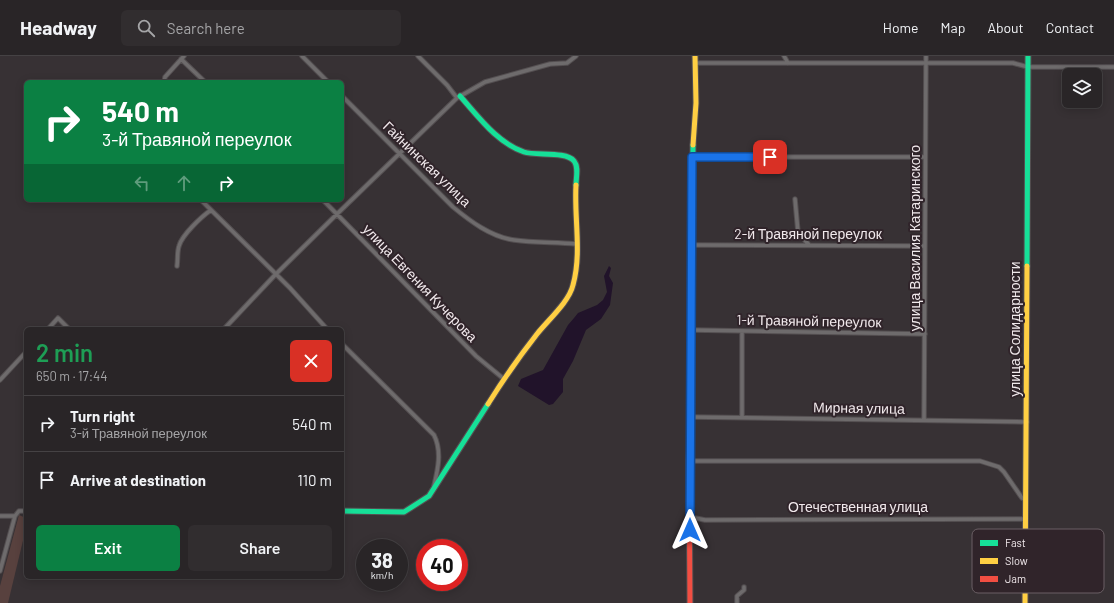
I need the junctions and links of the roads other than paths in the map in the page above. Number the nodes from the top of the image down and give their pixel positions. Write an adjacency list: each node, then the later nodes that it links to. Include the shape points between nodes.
1 (302, 56): 16 (street)
2 (418, 56): 17 (street)
3 (576, 56): 17 (street, via 567,63 550,64 485,82)
4 (695, 56): 9 (street)
5 (784, 56): 10 (street)
6 (926, 56): 11 (street, улица Василия Катаринского)
7 (1028, 56): 12 (street, улица Солидарности)
8 (183, 57): 14 (street); 15 (street)
9 (695, 62): 10 (street); 20 (street, via 696,103)
10 (788, 63): 11 (street)
11 (926, 64): 12 (street, via 1013,63); 21 (street, улица Василия Катаринского)
12 (1028, 67): 13 (street); 47 (street, улица Солидарности)
13 (1114, 67)
14 (164, 80)
15 (203, 80)
16 (326, 80)
17 (459, 97): 19 (street); 27 (street, via 510,145 526,152 567,156 574,160 577,166)
18 (344, 98): 19 (street, Гайнинская улица)
19 (399, 153): 26 (street); 27 (street, Гайнинская улица, via 468,220 492,233 513,240)
20 (692, 157): 21 (street); 28 (street)
21 (925, 157): 30 (street, улица Василия Катаринского)
22 (795, 199): 29 (street, via 798,232)
23 (203, 202): 25 (street)
24 (325, 202): 26 (street, улица Евгения Кучерова)
25 (211, 210): 31 (street, via 182,240 178,250); 32 (street)
26 (337, 214): 32 (street); 42 (street, улица Евгения Кучерова, via 476,356)
27 (576, 244): 42 (street, via 576,271 570,293)
28 (692, 245): 29 (street, 2-й Травяной переулок); 37 (street)
29 (809, 246): 30 (street, 2-й Травяной переулок)
30 (924, 246): 39 (street, улица Василия Катаринского)
31 (177, 266)
32 (275, 275): 35 (street); 36 (street)
33 (50, 327): 34 (street, via 58,318)
34 (67, 327)
35 (226, 327)
36 (325, 327)
37 (692, 330): 38 (street, 1-й Травяной переулок); 44 (street)
38 (742, 330): 39 (street, 1-й Травяной переулок); 45 (street)
39 (925, 334): 46 (street, улица Василия Катаринского)
40 (344, 346): 49 (street, via 434,435 438,447)
41 (24, 354): 43 (street)
42 (504, 379): 49 (street)
43 (0, 380)
44 (691, 416): 45 (street, Мирная улица); 48 (street)
45 (742, 417): 46 (street, Мирная улица)
46 (924, 420): 47 (street, Мирная улица)
47 (1027, 422): 50 (street, улица Солидарности)
48 (689, 461): 50 (street, via 980,461 999,467); 55 (street)
49 (434, 490): 52 (street, via 420,503 404,512)
50 (1026, 500): 56 (street, улица Солидарности)
51 (24, 511): 54 (street, via 19,511)
52 (344, 511)
53 (0, 516): 54 (street)
54 (15, 516): 58 (street)
55 (690, 517): 56 (street, Отечественная улица, via 705,520); 61 (street)
56 (1026, 518): 57 (street, улица Солидарности)
57 (1026, 529)
58 (0, 571)
59 (744, 587): 62 (street, via 737,596)
60 (1025, 593): 63 (street, улица Солидарности)
61 (690, 603)
62 (737, 603)
63 (1025, 603)

